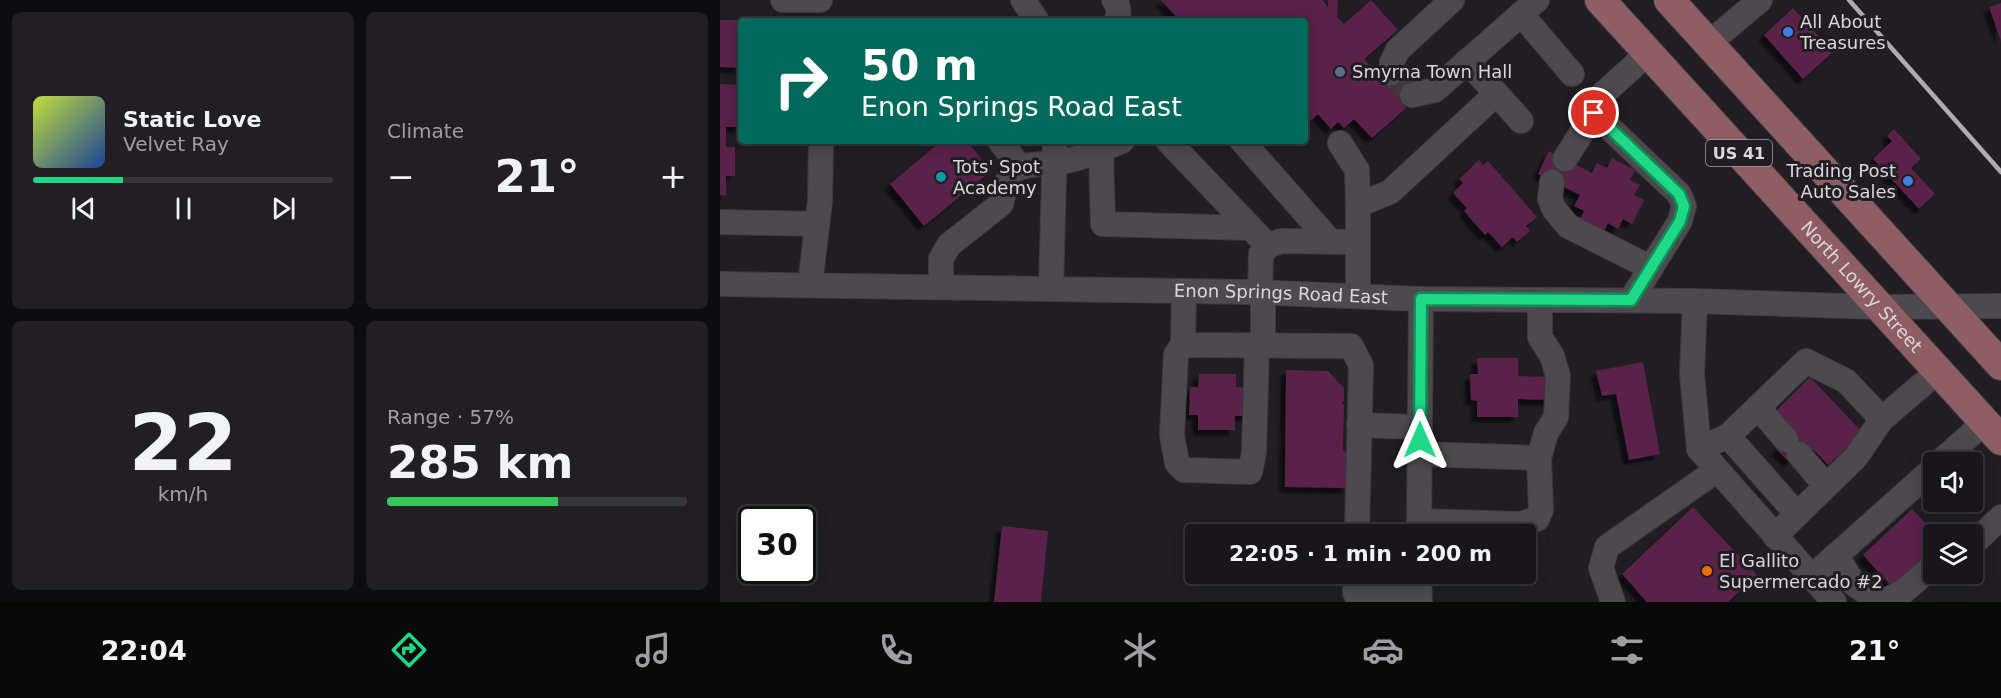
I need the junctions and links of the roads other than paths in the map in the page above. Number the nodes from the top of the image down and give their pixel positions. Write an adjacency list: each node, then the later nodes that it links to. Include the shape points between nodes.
1 (783, 0): 2 (street)
2 (820, 0): 10 (street)
3 (1023, 0): 11 (street)
4 (1114, 0): 12 (street)
5 (1600, 0): 14 (main road, North Lowry Street / US 41)
6 (1669, 0): 13 (main road, US 41)
7 (1760, 0): 13 (street)
8 (1440, 4): 16 (street, via 1398,50)
9 (1529, 7): 15 (street); 17 (street)
10 (823, 18)
11 (1035, 18)
12 (1118, 18)
13 (1708, 44): 52 (main road, US 41)
14 (1648, 54): 20 (street, via 1593,103); 51 (main road, North Lowry Street / US 41)
15 (1467, 61): 18 (street); 19 (street, via 1435,90)
16 (1391, 73)
17 (1572, 74)
18 (1496, 94): 21 (street); 32 (street, via 1390,192)
19 (1412, 95)
20 (1594, 113): 29 (street); 39 (street, via 1679,194 1684,206 1680,221)
21 (1521, 121)
22 (1341, 143): 32 (street, via 1357,170)
23 (821, 144): 34 (street)
24 (1002, 144): 30 (street)
25 (1171, 144): 35 (street)
26 (1245, 144): 36 (street)
27 (1111, 146): 28 (street); 35 (street, via 1102,224)
28 (1055, 152): 30 (street); 43 (street)
29 (1565, 159)
30 (1020, 167): 42 (street, via 1012,171 1001,204 949,244 941,259)
31 (1552, 182): 39 (street, via 1550,199 1568,226)
32 (1358, 205): 37 (street)
33 (720, 222): 34 (street)
34 (817, 224): 41 (street)
35 (1251, 228): 38 (street)
36 (1331, 242): 37 (street); 38 (street, via 1281,241)
37 (1358, 242): 46 (street)
38 (1268, 246): 45 (street, via 1261,254)
39 (1651, 268): 49 (street)
40 (720, 284): 41 (street, Enon Springs Road East)
41 (810, 285): 42 (street, Enon Springs Road East)
42 (941, 287): 43 (street, Enon Springs Road East)
43 (1051, 288): 44 (street, Enon Springs Road East)
44 (1184, 291): 45 (street, Enon Springs Road East); 54 (street)
45 (1262, 292): 46 (street, Enon Springs Road East); 55 (street)
46 (1358, 296): 47 (street, Enon Springs Road East)
47 (1421, 299): 48 (street, Enon Springs Road East); 61 (street)
48 (1540, 300): 49 (street, Enon Springs Road East); 67 (street, via 1540,337 1558,376 1556,417 1546,433)
49 (1631, 300): 50 (street, Enon Springs Road East)
50 (1695, 301): 51 (street, Enon Springs Road East); 64 (street, via 1692,374)
51 (1878, 306): 52 (street, Enon Springs Road East); 57 (main road, North Lowry Street / US 41)
52 (1947, 306): 53 (street, Enon Springs Road East); 56 (main road, US 41)
53 (2001, 306)
54 (1183, 345): 55 (street); 55 (street, via 1176,354 1172,435 1177,464 1184,470 1216,472 1250,472)
55 (1260, 346): 60 (street, via 1352,346 1360,365)
56 (2001, 365)
57 (1937, 372): 59 (street); 62 (main road, North Lowry Street / US 41)
58 (1758, 407): 59 (street, via 1806,361 1846,381); 63 (street); 70 (street)
59 (1882, 419): 70 (street, via 1856,458)
60 (1359, 425): 61 (street); 73 (street)
61 (1420, 427): 66 (street)
62 (1993, 431): 65 (street)
63 (1728, 436): 64 (street); 71 (street)
64 (1699, 449): 68 (street)
65 (1957, 452)
66 (1420, 454): 67 (street); 74 (street)
67 (1539, 458): 75 (street, via 1541,510 1533,522)
68 (1717, 470): 77 (street); 85 (street, via 1607,547 1601,568)
69 (1923, 478): 78 (street)
70 (1826, 486): 71 (street)
71 (1797, 514): 77 (street)
72 (2001, 517): 76 (street)
73 (1357, 524)
74 (1419, 524)
75 (1520, 524)
76 (1983, 534)
77 (1775, 536): 80 (street)
78 (1836, 555): 80 (street); 87 (street, via 1854,584)
79 (1923, 575): 87 (street, via 1903,592)
80 (1812, 577): 86 (street)
81 (1355, 584): 84 (street, via 1355,593)
82 (1419, 584): 84 (street)
83 (1934, 584): 88 (street)
84 (1419, 601)
85 (1613, 602)
86 (1834, 602)
87 (1881, 602)
88 (1916, 602)

